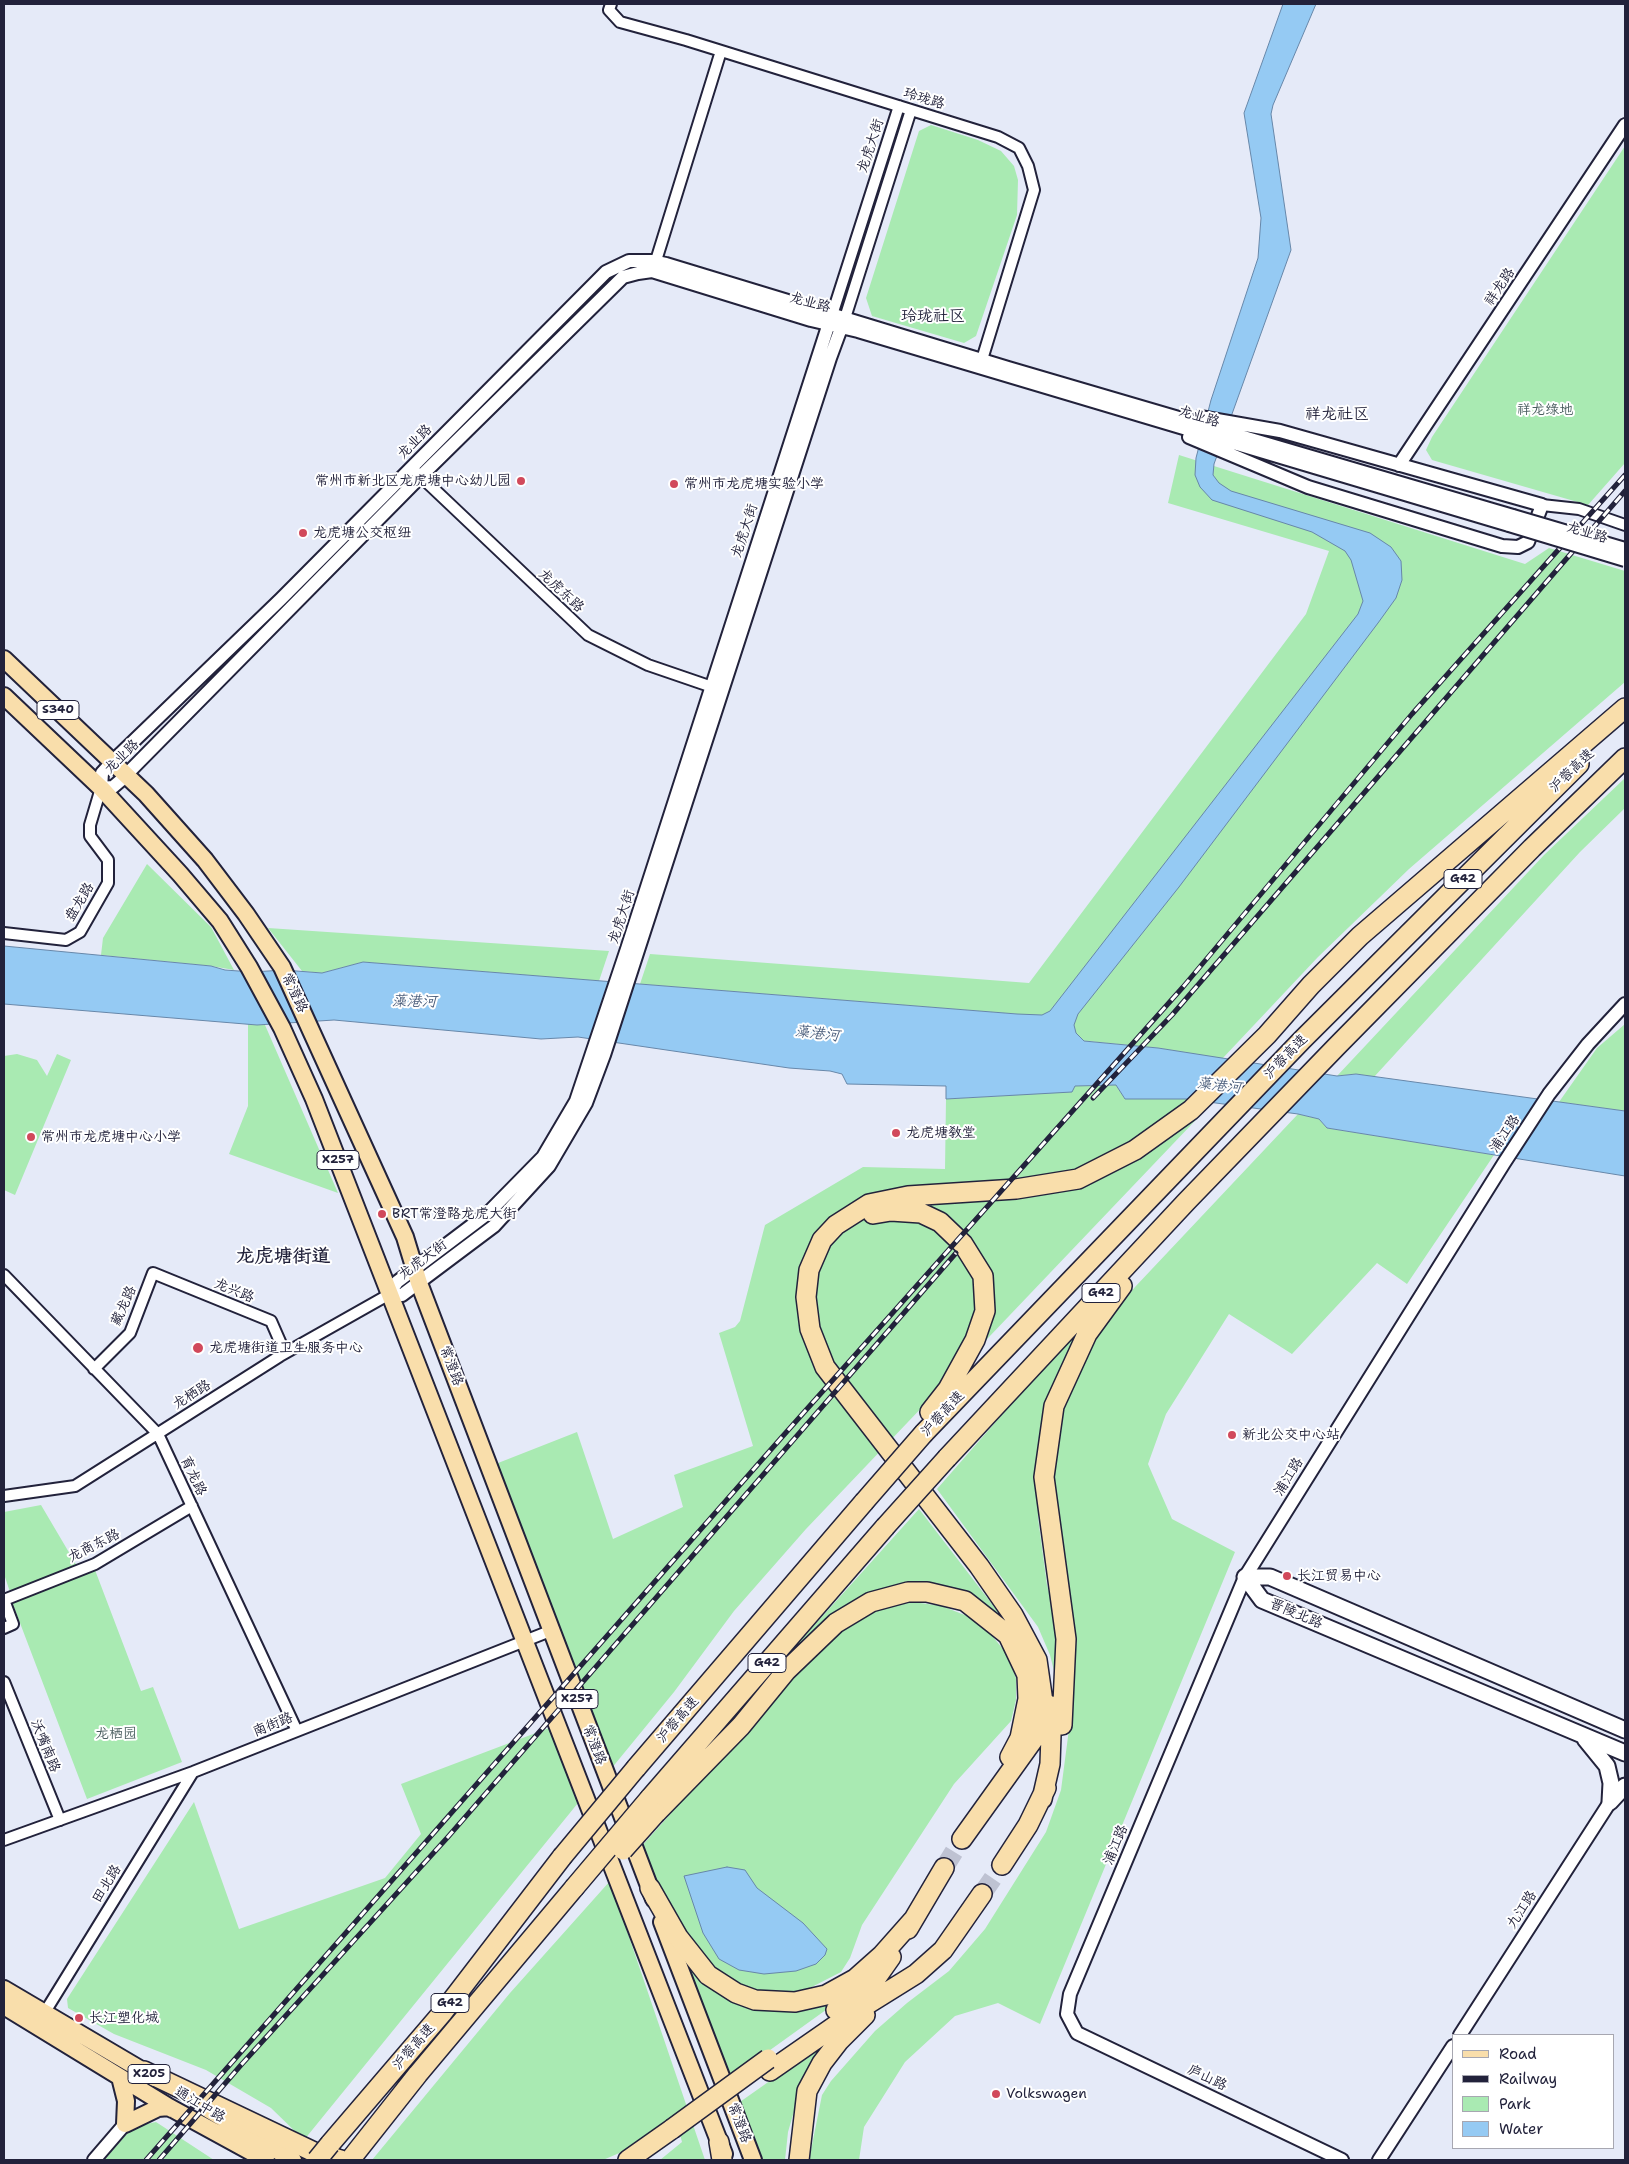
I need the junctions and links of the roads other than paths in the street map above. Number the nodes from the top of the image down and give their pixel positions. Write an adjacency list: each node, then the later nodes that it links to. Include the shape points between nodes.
1 (610, 4): 2 (street, 玲珑路, via 609,10 620,22)
2 (721, 51): 3 (street, 玲珑路); 6 (street)
3 (899, 106): 4 (street, 玲珑路); 7 (street, 龙虎大街)
4 (911, 110): 7 (street, 龙虎大街); 8 (street, 玲珑路, via 998,137 1019,148 1028,166 1034,190)
5 (1625, 125): 11 (street, 祥龙路)
6 (654, 267): 7 (street, 龙业路); 12 (street, 龙业路, via 629,261 606,272); 13 (street, 龙业路, via 623,277)
7 (837, 321): 8 (street, 龙业路); 20 (street, 龙虎大街)
8 (981, 364): 9 (street, 龙业路)
9 (1198, 428): 10 (street, 龙业路); 10 (street)
10 (1232, 439): 11 (street, via 1280,431); 14 (street, via 1308,487 1502,546 1518,547 1528,542); 15 (street, 龙业路)
11 (1399, 465): 14 (street)
12 (411, 466): 13 (street, 龙虎东路); 25 (street, 龙业路, via 281,599)
13 (420, 477): 20 (street, 龙虎东路, via 588,635 648,665); 26 (street, 龙业路)
14 (1542, 505): 16 (street, via 1579,509)
15 (1511, 520): 17 (street, 龙业路, bridge); 18 (street, 龙业路, bridge)
16 (1625, 525)
17 (1625, 549)
18 (1625, 560)
19 (4, 659): 25 (main road, 常澄路 / S340)
20 (716, 689): 33 (street, 龙虎大街, via 598,1054 586,1103 549,1166 494,1226)
21 (4, 696): 27 (main road, 常澄路 / S340)
22 (1625, 708): 56 (highway, via 1360,936 1191,1110 1135,1150 1078,1179 1016,1189 908,1196 869,1204 836,1225 822,1240 806,1283 807,1312 814,1344 825,1367 979,1566 1014,1615 1037,1660 1043,1702 1041,1722 1033,1740)
23 (1625, 719): 37 (highway, 沪蓉高速 / G42, via 1302,1040)
24 (1625, 758): 30 (highway, 沪蓉高速 / G42, via 1336,1047)
25 (113, 761): 26 (main road, 常澄路); 27 (street, 龙业路, via 102,773)
26 (127, 774): 27 (street, 龙业路, via 113,787); 33 (main road, 常澄路 / X257, via 205,860 282,967 405,1237)
27 (101, 788): 28 (street, 盘龙路, via 90,836 108,860 108,883 80,932 66,940); 34 (main road, 常澄路 / X257, via 220,921 250,968 314,1099)
28 (4, 933)
29 (1625, 1004): 41 (street, 浦江路, via 1549,1094)
30 (1259, 1130): 53 (highway, via 1131,1273 1087,1334 1054,1406 1044,1477 1066,1638 1062,1728 1054,1767); 55 (highway, G42, bridge, via 885,1527)
31 (153, 1273): 35 (street, 龙兴路, via 271,1321); 36 (street, 藏龙路, via 130,1333)
32 (4, 1275): 36 (street, 育龙路)
33 (417, 1276): 34 (street, 龙虎大街, via 402,1295); 44 (main road, 常澄路 / X257)
34 (388, 1295): 35 (street, 龙栖路); 45 (main road, 常澄路 / X257)
35 (285, 1353): 38 (street, 龙栖路)
36 (94, 1369): 38 (street, 育龙路)
37 (922, 1429): 53 (highway, via 975,1340 985,1311 982,1276 963,1244 940,1222 921,1213 891,1211 870,1215 854,1224 826,1252 815,1293 821,1333 831,1358 1036,1634 1050,1676 1053,1703 1050,1764); 85 (highway, 沪蓉高速 / G42, bridge, via 562,1856 444,2012)
38 (158, 1434): 39 (street, 龙栖路, via 75,1486); 40 (street, 育龙路)
39 (4, 1496)
40 (192, 1506): 42 (street, 龙商东路, via 96,1564); 48 (street, 育龙路)
41 (1245, 1577): 47 (main road, 晋陵北路, via 1270,1577); 49 (main road, 晋陵北路, via 1262,1600); 69 (street, 浦江路, via 1070,1994)
42 (4, 1600): 43 (street, via 13,1624)
43 (4, 1628)
44 (550, 1631): 45 (street, 南街路); 62 (main road, 常澄路 / X257)
45 (525, 1643): 48 (street, 南街路); 78 (main road, 常澄路 / X257)
46 (4, 1682): 57 (street, 沃嘴南路)
47 (1625, 1730)
48 (297, 1731): 51 (street, 南街路)
49 (1580, 1734): 50 (main road, 晋陵北路); 54 (main road, via 1607,1766 1611,1783)
50 (1625, 1753)
51 (193, 1772): 57 (street, 南街路); 68 (street, 田北路)
52 (1625, 1786): 54 (main road)
53 (1042, 1799): 60 (highway)
54 (1610, 1802): 70 (street, 九江路)
55 (653, 1806): 56 (highway, via 741,1726 786,1672 836,1623 870,1602 908,1592 944,1595 965,1601 980,1611 1008,1634 1027,1675 1028,1699 1020,1738); 80 (highway, 沪蓉高速, bridge, via 418,2074)
56 (983, 1810): 58 (highway)
57 (60, 1820): 59 (street, 南街路)
58 (962, 1839)
59 (4, 1840)
60 (1002, 1864)
61 (944, 1868): 64 (highway)
62 (650, 1888): 64 (highway, via 678,1937 708,1975 736,1993 755,2000 795,2002 826,1995 855,1979); 88 (main road, 常澄路 / X257)
63 (982, 1894): 65 (highway, via 942,1950)
64 (913, 1920): 72 (highway, via 872,1984)
65 (916, 1974): 72 (highway); 89 (highway, via 862,2018 822,2062 807,2092)
66 (4, 1989): 68 (main road, 通江中路 / X205)
67 (4, 2006): 74 (main road, 通江中路 / X205)
68 (45, 2012): 73 (main road, 通江中路 / X205)
69 (1067, 2014): 90 (street, 庐山路, via 1077,2033)
70 (1461, 2034)
71 (1452, 2048): 91 (street)
72 (769, 2065): 77 (highway)
73 (144, 2071): 80 (highway, via 314,2152); 84 (main road, 通江中路 / X205)
74 (120, 2077): 75 (main road, 通江中路 / X205); 76 (main road, via 126,2100)
75 (169, 2107): 76 (main road, via 144,2113); 82 (main road); 83 (main road, 通江中路 / X205)
76 (125, 2124): 81 (street)
77 (674, 2134): 79 (highway); 79 (highway)
78 (719, 2142): 86 (highway); 87 (main road, 常澄路 / X257)
79 (640, 2158)
80 (348, 2159)
81 (94, 2160)
82 (243, 2160)
83 (266, 2160)
84 (292, 2160)
85 (318, 2160)
86 (722, 2160)
87 (727, 2160)
88 (753, 2160)
89 (799, 2160)
90 (1342, 2160)
91 (1379, 2160)

